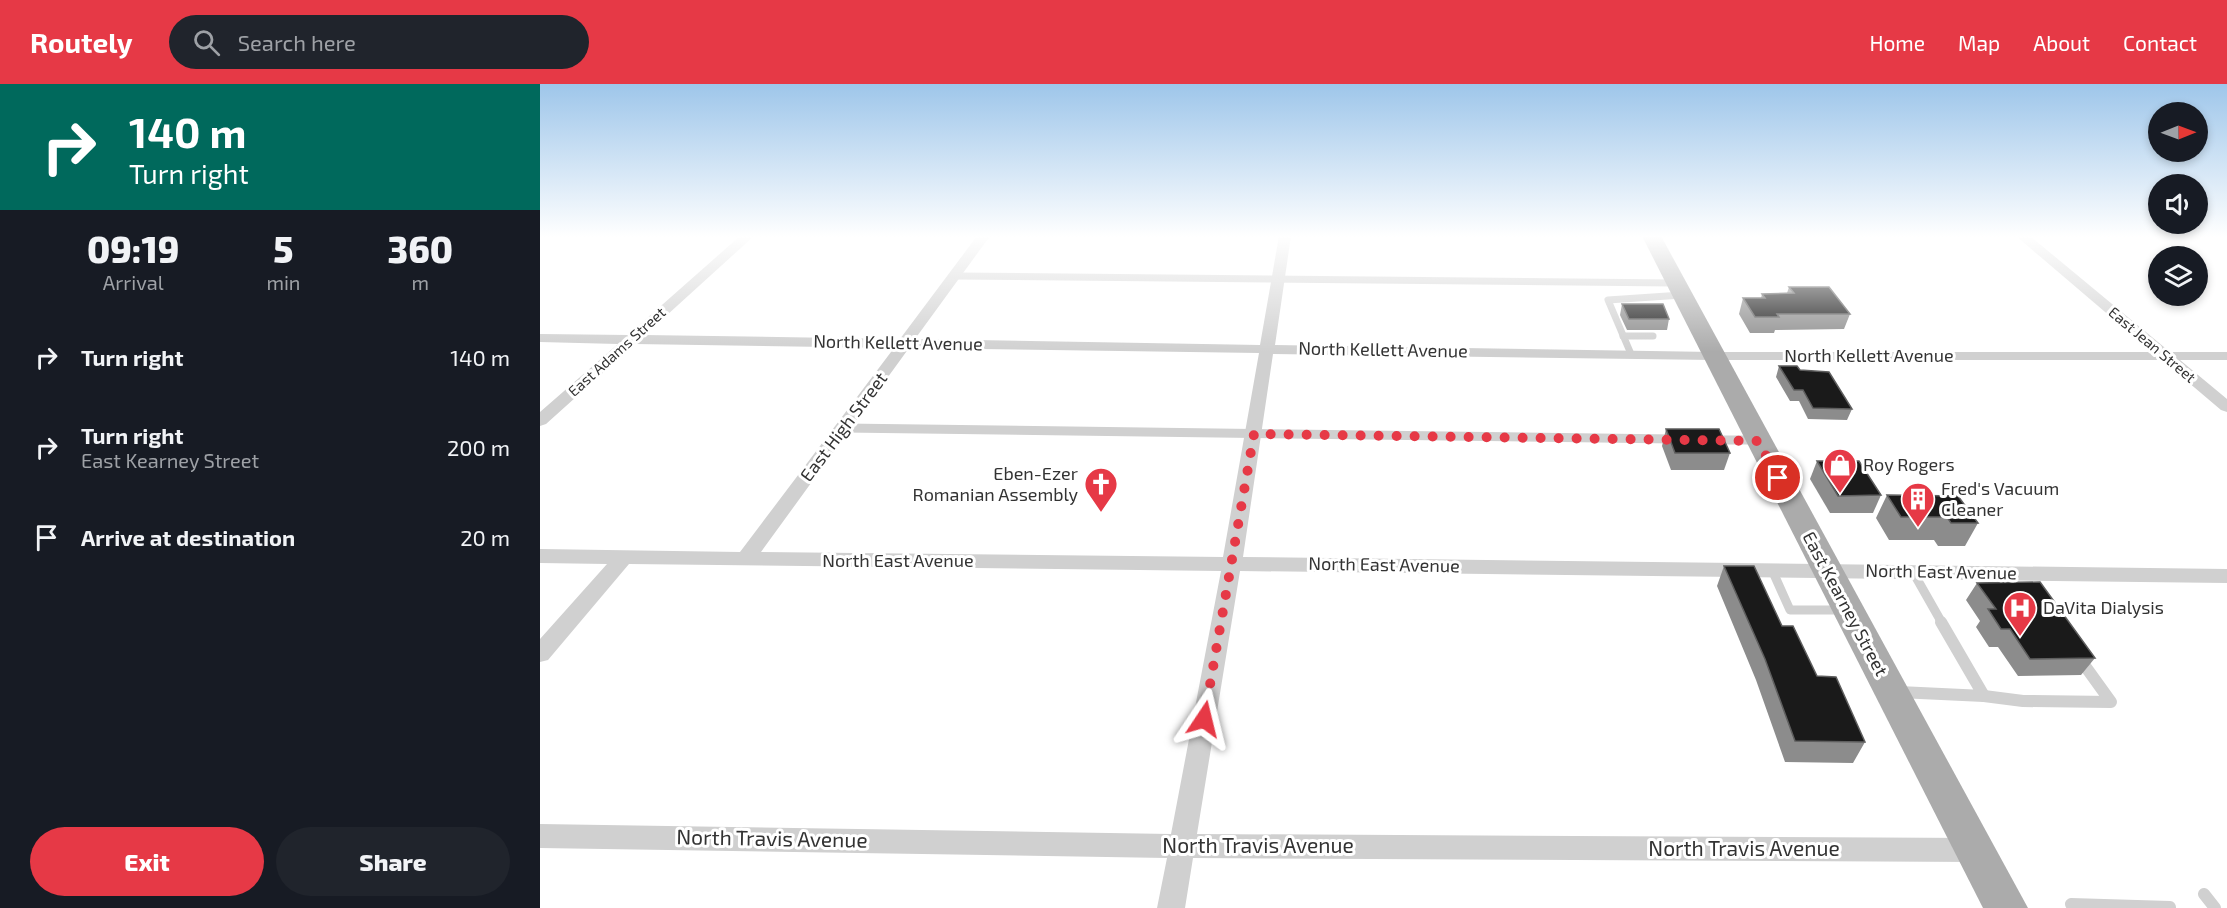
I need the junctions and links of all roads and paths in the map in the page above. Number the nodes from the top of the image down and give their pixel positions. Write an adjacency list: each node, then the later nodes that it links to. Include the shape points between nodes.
1 (704, 274): 11 (street, East Adams Street)
2 (1279, 274): 6 (street)
3 (1671, 274): 7 (main road, East Kearney Street)
4 (2068, 274): 16 (street, East Jean Street)
5 (956, 276): 6 (lane); 12 (street, East High Street)
6 (1278, 278): 7 (lane); 13 (street)
7 (1678, 289): 8 (lane, via 1608,300); 15 (main road, East Kearney Street)
8 (1623, 336): 9 (lane); 14 (lane)
9 (1653, 336)
10 (540, 338): 11 (street, North Kellett Avenue)
11 (631, 339): 12 (street, North Kellett Avenue); 19 (street, East Adams Street)
12 (907, 343): 13 (street, North Kellett Avenue); 20 (street, East High Street)
13 (1268, 348): 14 (street, North Kellett Avenue); 21 (street)
14 (1631, 354): 15 (street, North Kellett Avenue)
15 (1713, 356): 16 (street, North Kellett Avenue); 24 (main road, East Kearney Street)
16 (2165, 356): 17 (street, North Kellett Avenue); 18 (street, East Jean Street)
17 (2227, 356)
18 (2227, 407)
19 (540, 421)
20 (844, 428): 21 (lane); 27 (street, East High Street)
21 (1254, 434): 22 (lane); 28 (street)
22 (1684, 440)
23 (1707, 440): 24 (lane)
24 (1758, 441): 30 (main road, East Kearney Street)
25 (540, 556): 26 (street, North East Avenue)
26 (624, 557): 27 (street, North East Avenue); 35 (street)
27 (745, 560): 28 (street, North East Avenue)
28 (1232, 563): 29 (street, North East Avenue); 39 (street)
29 (1772, 570): 30 (street, North East Avenue); 33 (lane, via 1790,610)
30 (1827, 571): 31 (street, North East Avenue); 33 (main road, East Kearney Street)
31 (1912, 572): 32 (street, North East Avenue, via 2021,578); 37 (lane)
32 (2227, 576)
33 (1847, 609): 36 (main road, East Kearney Street)
34 (2071, 647): 37 (lane, via 2111,702 2023,701)
35 (540, 654)
36 (1891, 691): 37 (lane); 40 (main road, East Kearney Street)
37 (1984, 696)
38 (540, 836): 39 (street, North Travis Avenue)
39 (1183, 846): 40 (street, North Travis Avenue); 43 (street)
40 (1976, 850): 44 (main road, East Kearney Street)
41 (2204, 894): 46 (lane)
42 (2170, 907): 45 (lane, via 2071,904)
43 (1171, 908)
44 (2006, 908)
45 (2073, 908)
46 (2215, 908)

